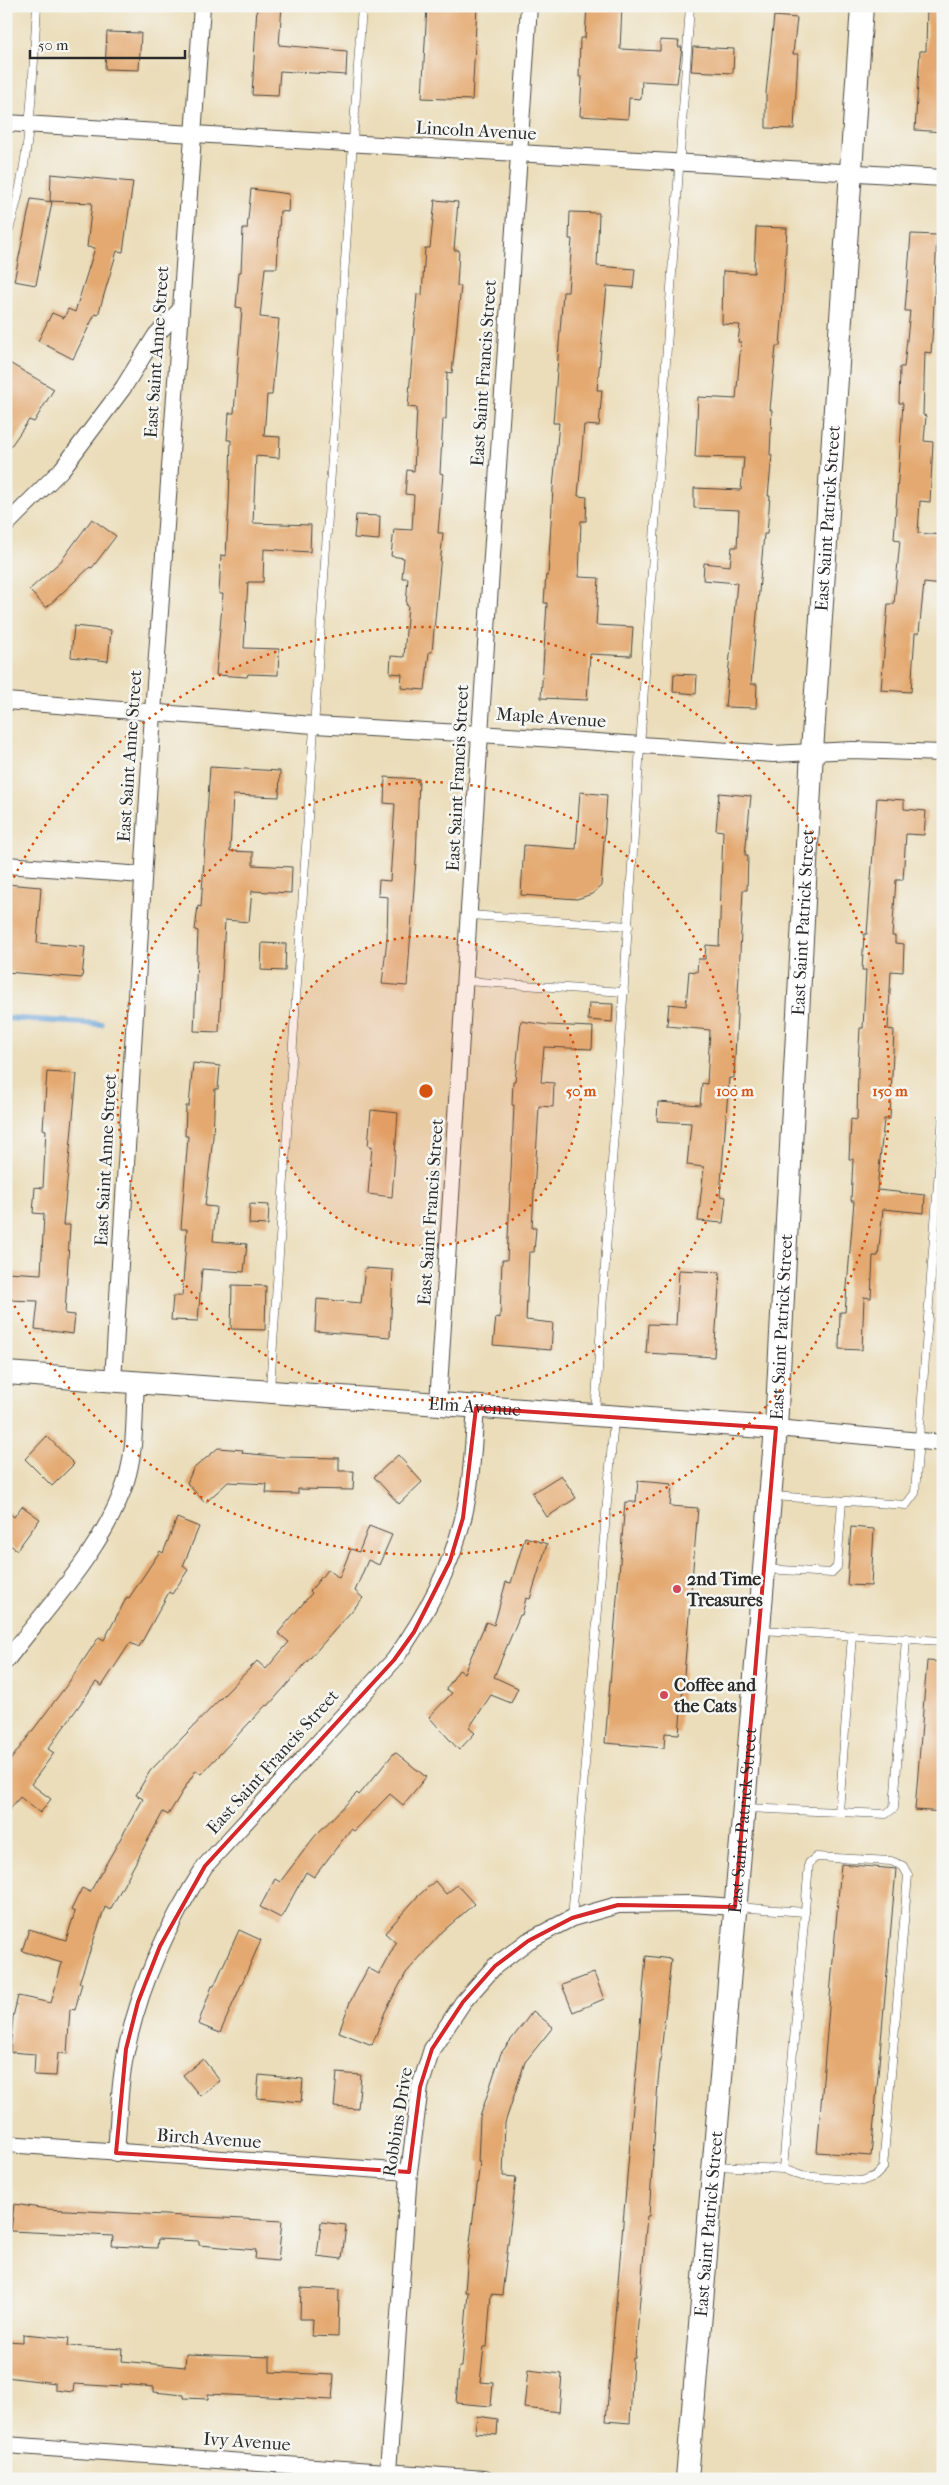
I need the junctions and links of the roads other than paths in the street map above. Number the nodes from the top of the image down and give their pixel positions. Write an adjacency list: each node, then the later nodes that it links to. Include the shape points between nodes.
1 (37, 6): 8 (lane)
2 (202, 6): 9 (street, East Saint Anne Street)
3 (362, 6): 10 (lane)
4 (529, 6): 11 (street, East Saint Francis Street)
5 (690, 6): 12 (lane)
6 (862, 6): 13 (main road, East Saint Patrick Street)
7 (6, 123): 8 (street, Lincoln Avenue)
8 (29, 124): 9 (street, Lincoln Avenue); 15 (lane, via 23,173)
9 (193, 134): 10 (street, Lincoln Avenue); 16 (street, East Saint Anne Street)
10 (353, 144): 11 (street, Lincoln Avenue); 20 (lane)
11 (519, 154): 12 (street, Lincoln Avenue); 21 (street, East Saint Francis Street)
12 (681, 163): 13 (street, Lincoln Avenue); 22 (lane)
13 (852, 173): 14 (street, Lincoln Avenue); 23 (main road, East Saint Patrick Street)
14 (943, 178)
15 (6, 238)
16 (180, 310): 17 (street, via 156,335 123,388 62,469); 19 (street, East Saint Anne Street)
17 (6, 525)
18 (6, 702): 19 (street, Maple Avenue)
19 (153, 713): 20 (street, Maple Avenue); 26 (street, East Saint Anne Street)
20 (314, 725): 21 (street, Maple Avenue); 35 (lane)
21 (480, 734): 22 (street, Maple Avenue); 27 (street, East Saint Francis Street)
22 (642, 745): 23 (street, Maple Avenue, via 774,754); 28 (lane)
23 (812, 751): 24 (street, Maple Avenue); 39 (main road, East Saint Patrick Street)
24 (943, 753)
25 (6, 865): 26 (street)
26 (143, 875): 33 (street, East Saint Anne Street)
27 (470, 915): 28 (lane); 29 (street, East Saint Francis Street)
28 (629, 926): 30 (lane)
29 (466, 981): 30 (lane); 36 (street, East Saint Francis Street)
30 (624, 992): 38 (lane)
31 (943, 1115): 40 (lane)
32 (6, 1373): 33 (main road, Elm Avenue)
33 (113, 1380): 34 (main road, Elm Avenue)
34 (136, 1382): 35 (main road, Elm Avenue); 49 (street, via 127,1479 114,1511 94,1546)
35 (270, 1392): 36 (main road, Elm Avenue)
36 (438, 1404): 37 (main road, Elm Avenue)
37 (476, 1408): 38 (main road, Elm Avenue); 56 (street, East Saint Francis Street, via 463,1518 450,1561 414,1632 394,1660 205,1866 184,1898 160,1946 138,2002 126,2049)
38 (605, 1416): 39 (main road, Elm Avenue); 54 (lane)
39 (776, 1428): 40 (street, Elm Avenue); 42 (main road, East Saint Patrick Street)
40 (921, 1441): 41 (street, Elm Avenue); 43 (lane, via 915,1494 906,1506)
41 (943, 1443)
42 (770, 1496): 43 (lane); 44 (main road, East Saint Patrick Street)
43 (842, 1501): 44 (lane, via 837,1567 832,1573)
44 (764, 1569): 45 (main road, East Saint Patrick Street)
45 (759, 1630): 46 (lane); 50 (main road, East Saint Patrick Street)
46 (852, 1635): 47 (lane); 51 (lane)
47 (906, 1638): 48 (lane); 51 (lane, via 894,1808 886,1814)
48 (943, 1641)
49 (6, 1661)
50 (743, 1808): 51 (lane); 52 (main road, East Saint Patrick Street)
51 (838, 1812)
52 (735, 1907): 53 (lane); 54 (street, Robbins Drive, via 618,1905); 57 (main road, East Saint Patrick Street)
53 (805, 1912): 58 (lane); 58 (lane, via 809,1862 816,1856 891,1861 903,1866 908,1875 883,2168 875,2176 862,2181 802,2176)
54 (572, 1918): 59 (street, Robbins Drive, via 528,1941 495,1966 463,2002 432,2049 420,2087)
55 (6, 2144): 56 (street, Birch Avenue)
56 (116, 2153): 59 (street, Birch Avenue)
57 (713, 2166): 58 (lane); 63 (main road, East Saint Patrick Street)
58 (783, 2169)
59 (408, 2172): 61 (street, Robbins Drive)
60 (6, 2445): 61 (street, Ivy Avenue)
61 (388, 2472): 62 (street, Ivy Avenue)
62 (485, 2479)
63 (688, 2479)

